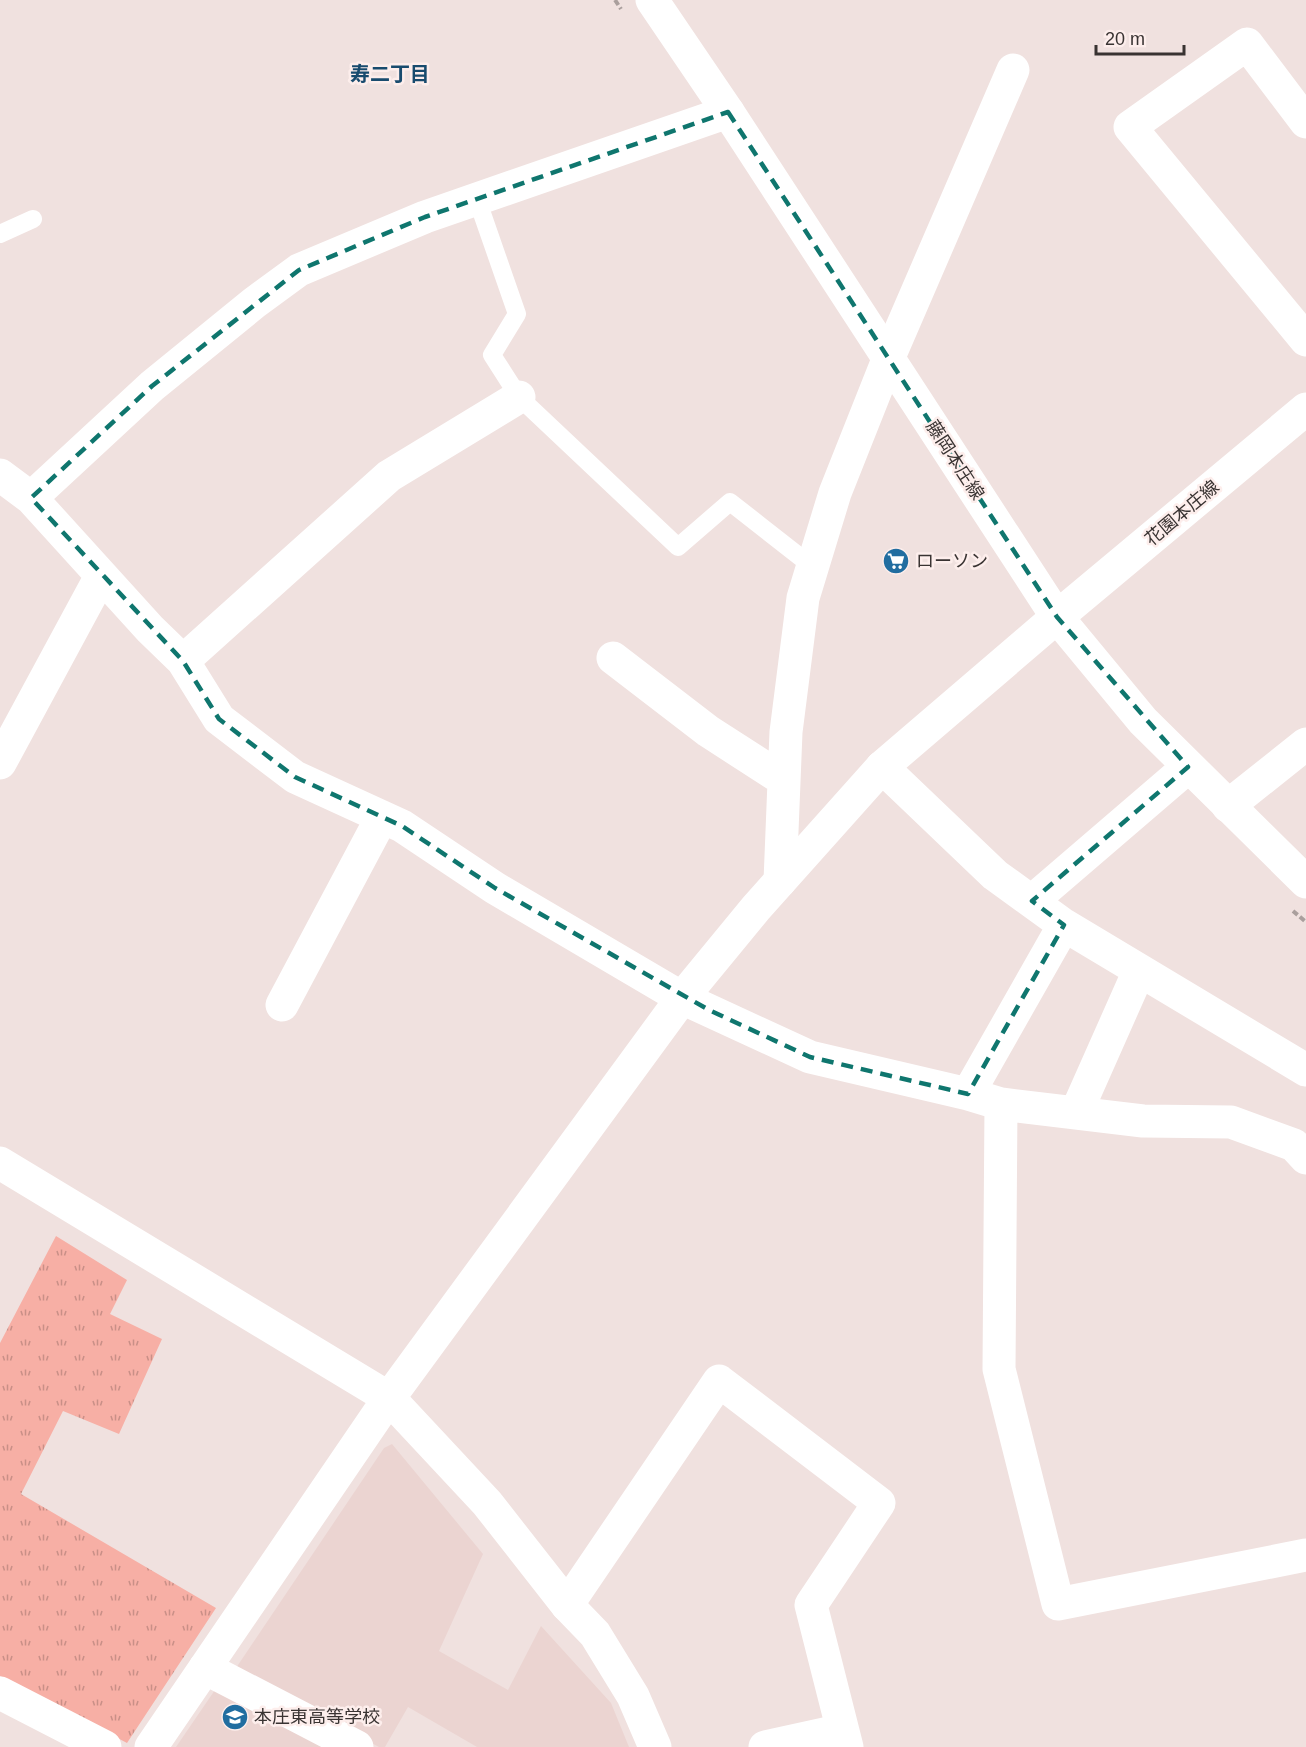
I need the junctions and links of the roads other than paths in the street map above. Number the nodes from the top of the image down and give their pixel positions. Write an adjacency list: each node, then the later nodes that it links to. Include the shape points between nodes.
1 (652, 0): 3 (street, 藤岡本庄線)
2 (1013, 70): 9 (street)
3 (728, 112): 5 (street); 9 (street, 藤岡本庄線)
4 (1306, 122): 8 (street, via 1247,44 1130,127)
5 (477, 199): 10 (lane, via 517,314 492,355); 13 (street, via 299,270 153,386)
6 (33, 219): 7 (lane)
7 (0, 234)
8 (1306, 340)
9 (889, 357): 14 (street, via 836,493); 16 (street, 藤岡本庄線)
10 (519, 397): 14 (lane, via 678,547 730,502); 18 (street, via 389,476)
11 (1306, 409): 16 (street, 花園本庄線)
12 (0, 475): 13 (street)
13 (31, 498): 15 (street)
14 (813, 567): 23 (street, via 803,598)
15 (101, 576): 18 (street); 20 (street)
16 (1057, 617): 21 (street, 花園本庄線); 22 (street, 藤岡本庄線, via 1143,721)
17 (613, 658): 23 (street, via 708,731)
18 (183, 661): 25 (street, via 219,719 295,777)
19 (1306, 744): 24 (street)
20 (0, 763)
21 (882, 767): 26 (street, 花園本庄線); 28 (street, via 995,875)
22 (1188, 767): 24 (street, 藤岡本庄線); 28 (street)
23 (784, 780): 26 (street)
24 (1228, 806): 27 (street, 藤岡本庄線)
25 (382, 817): 31 (street); 32 (street)
26 (780, 881): 31 (street, 花園本庄線)
27 (1306, 882)
28 (1032, 901): 29 (street)
29 (1065, 925): 30 (street); 34 (street)
30 (1139, 971): 33 (street); 36 (street)
31 (682, 998): 34 (street, via 810,1057); 39 (street, 花園本庄線)
32 (282, 1005)
33 (1306, 1070)
34 (968, 1094): 35 (street)
35 (1001, 1104): 36 (street); 40 (street, via 999,1369 1058,1604)
36 (1076, 1113): 37 (street, via 1143,1121 1231,1122)
37 (1302, 1145)
38 (0, 1163): 39 (street)
39 (389, 1398): 41 (street, via 487,1503); 42 (street, 花園本庄線)
40 (1306, 1555)
41 (567, 1605): 44 (street, via 719,1381 879,1503 811,1605); 48 (street, via 595,1634 620,1673)
42 (205, 1668): 46 (street, 花園本庄線); 47 (street)
43 (0, 1693): 45 (street)
44 (844, 1739): 49 (street)
45 (105, 1747)
46 (151, 1747)
47 (357, 1747)
48 (656, 1747)
49 (765, 1747)

